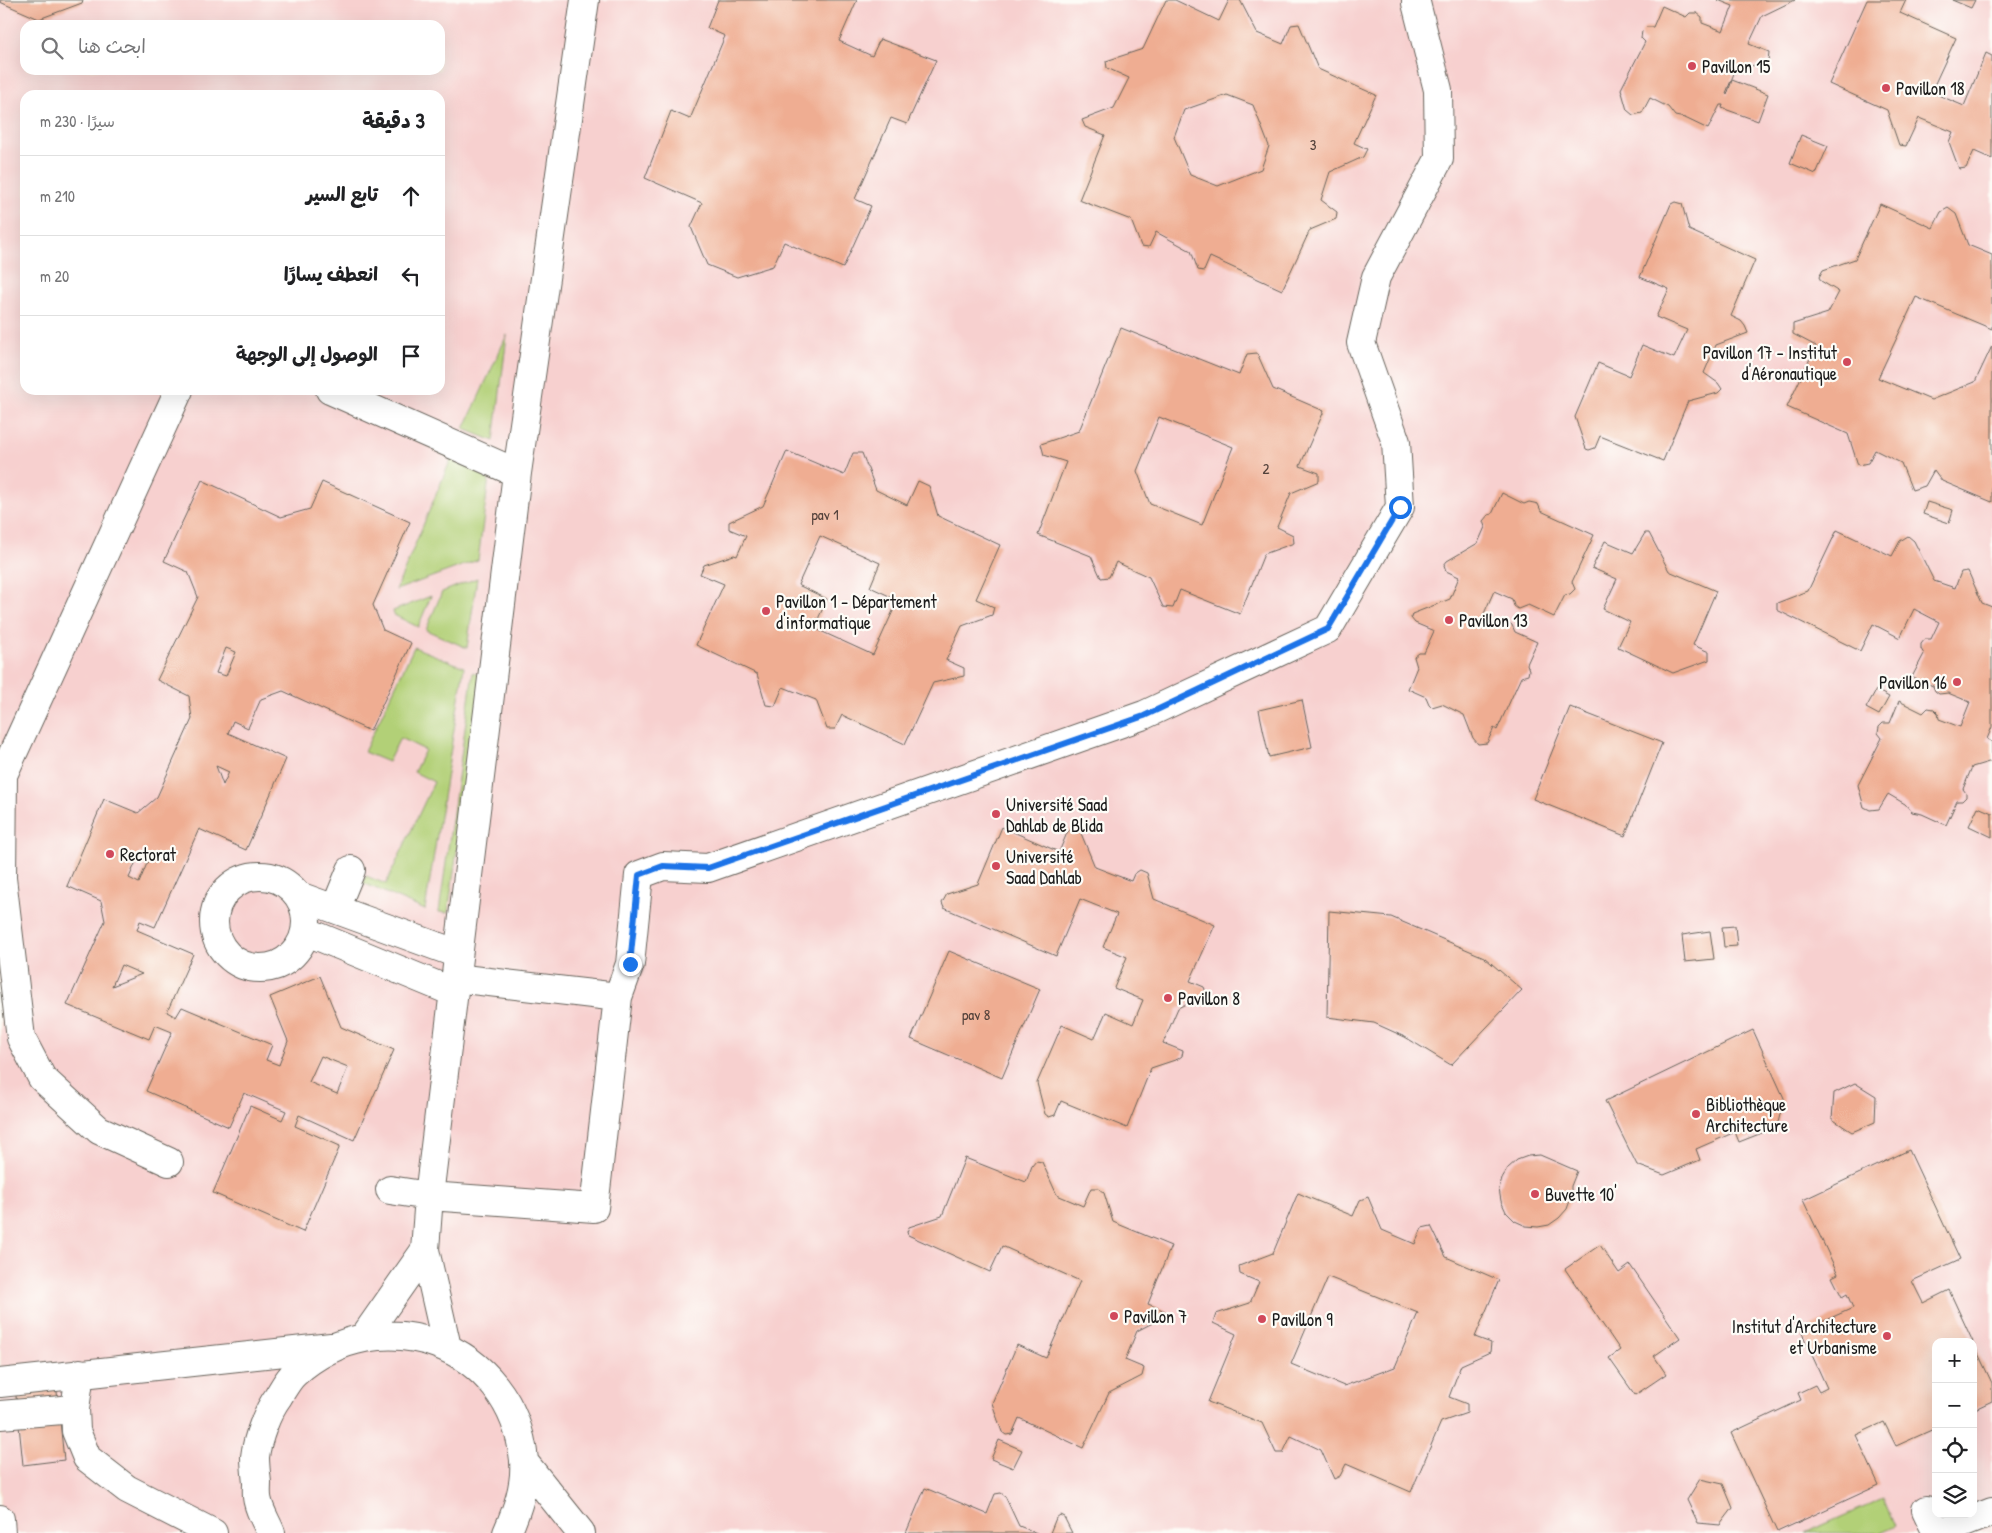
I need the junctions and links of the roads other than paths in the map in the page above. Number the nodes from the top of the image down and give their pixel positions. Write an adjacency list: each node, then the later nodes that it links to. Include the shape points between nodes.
1 (586, 0): 5 (street)
2 (1416, 0): 11 (street, via 1438,90 1438,159 1376,277 1361,342 1396,442 1400,507 1328,629 1144,716 708,868 663,866 639,875 630,964)
3 (177, 395): 12 (street, via 4,775 2,878 21,1038 42,1078 99,1130)
4 (341, 395): 5 (street)
5 (517, 473): 10 (street)
6 (351, 870): 8 (street)
7 (299, 896): 8 (street); 9 (street, via 305,909); 9 (street, via 275,878 259,875 244,878 220,898 214,928 218,942 228,955 240,964 255,968 285,962 297,951)
8 (334, 909): 10 (street)
9 (305, 931): 10 (street)
10 (456, 975): 11 (street); 14 (street)
11 (618, 997): 14 (street, via 594,1208)
12 (169, 1162)
13 (390, 1190): 14 (street)
14 (429, 1196): 15 (street)
15 (424, 1250): 16 (street); 18 (street)
16 (364, 1337): 17 (street); 18 (street, via 407,1336)
17 (332, 1347): 19 (street); 29 (street, via 294,1373 268,1411 255,1456 258,1502)
18 (447, 1347): 23 (street, via 471,1362 508,1404 519,1432)
19 (80, 1373): 20 (street); 21 (street)
20 (0, 1383)
21 (75, 1410): 22 (street); 28 (street, via 76,1431 87,1458 128,1489)
22 (0, 1415)
23 (524, 1462): 30 (street, via 520,1503); 31 (street)
24 (1992, 1512): 26 (street)
25 (0, 1520): 27 (street)
26 (1934, 1525)
27 (1, 1533)
28 (213, 1533)
29 (271, 1533)
30 (507, 1533)
31 (581, 1533)

